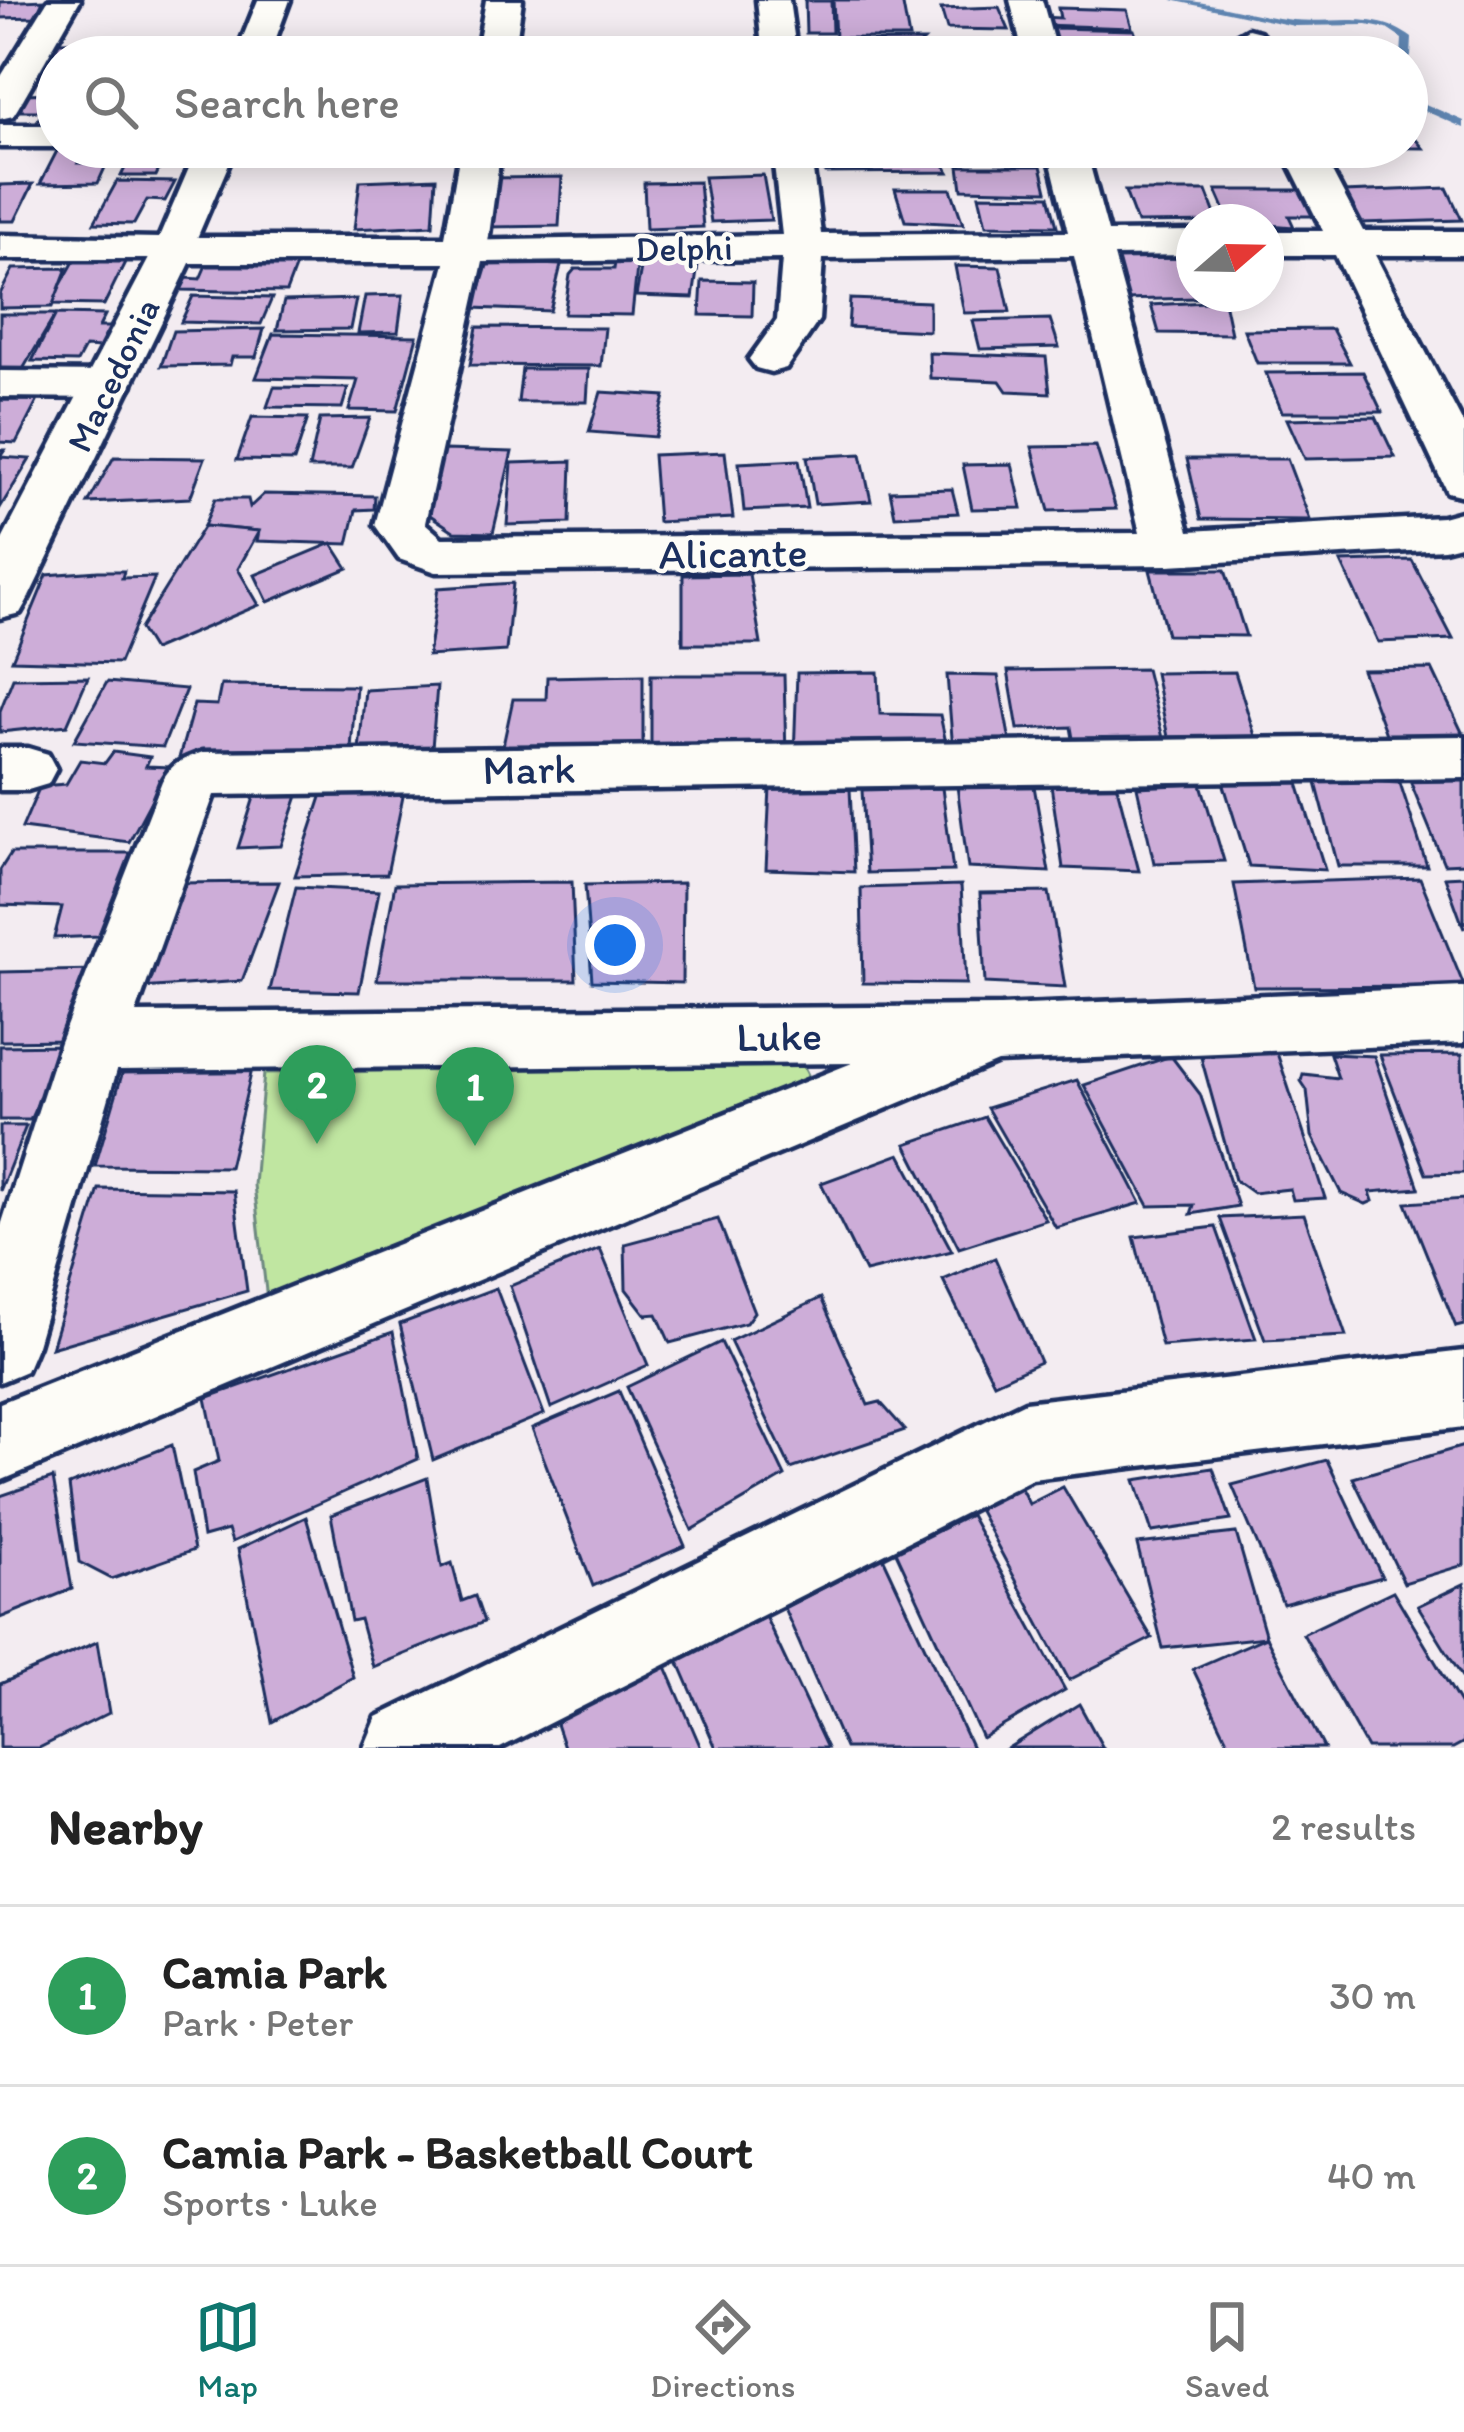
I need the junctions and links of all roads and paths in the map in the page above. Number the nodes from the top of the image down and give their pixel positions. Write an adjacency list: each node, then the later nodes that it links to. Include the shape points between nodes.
1 (64, 0): 7 (street)
2 (274, 0): 9 (street)
3 (504, 0): 10 (street)
4 (773, 0): 11 (street)
5 (1026, 0): 12 (street)
6 (0, 33): 7 (street)
7 (45, 33): 8 (street)
8 (43, 36)
9 (260, 36)
10 (498, 36)
11 (777, 36)
12 (1035, 36)
13 (36, 48): 14 (street)
14 (0, 109)
15 (0, 136): 16 (street)
16 (36, 136)
17 (208, 168): 29 (street, Macedonia)
18 (478, 168): 30 (street, Alicante)
19 (794, 168): 28 (street)
20 (1072, 168): 26 (street)
21 (1310, 168): 24 (street)
22 (1176, 243): 26 (street, Delphi)
23 (1284, 243): 24 (street)
24 (1345, 243): 25 (street); 34 (street)
25 (1464, 243)
26 (1092, 244): 28 (street, Delphi); 37 (street)
27 (0, 247): 29 (street)
28 (803, 247): 30 (street, Delphi); 31 (street, via 798,320)
29 (174, 250): 30 (street, Delphi); 33 (street, Macedonia)
30 (465, 250): 37 (street, Alicante, via 401,508 405,535 436,555)
31 (771, 359)
32 (0, 384): 33 (street)
33 (110, 385): 38 (street, Macedonia)
34 (1451, 419): 35 (street)
35 (1464, 481)
36 (1464, 527): 37 (street, Alicante)
37 (1169, 548)
38 (14, 549): 39 (street, Macedonia)
39 (0, 598)
40 (1464, 757): 43 (street, Mark, via 202,774 191,782)
41 (1464, 1015): 42 (street, Luke)
42 (1000, 1034): 43 (street, Luke); 46 (street)
43 (93, 1042): 44 (street, Mark)
44 (0, 1345)
45 (1464, 1389): 47 (street, via 1025,1441)
46 (0, 1442)
47 (408, 1748)

